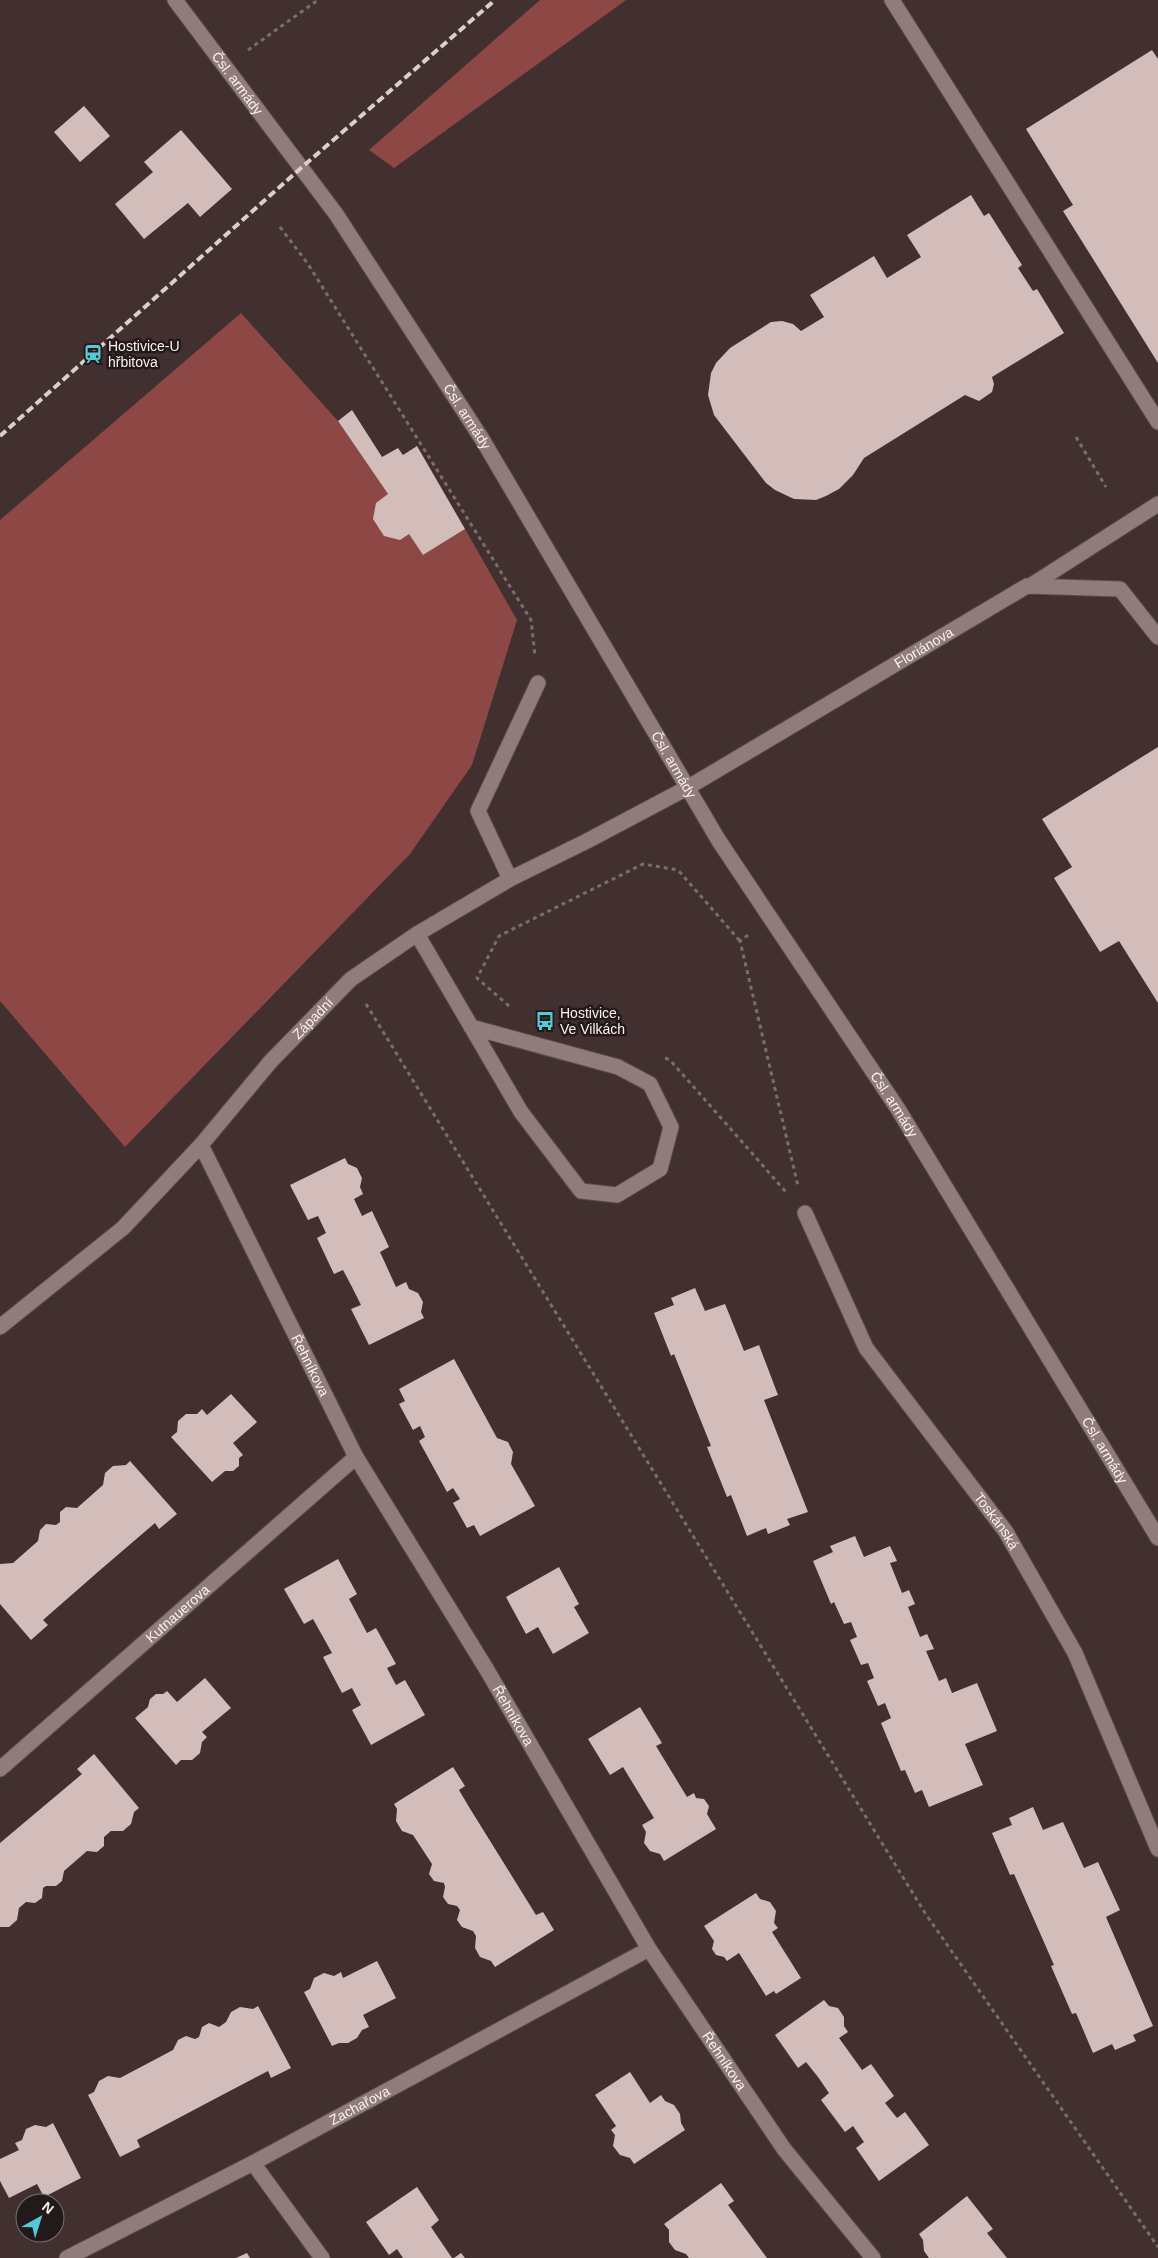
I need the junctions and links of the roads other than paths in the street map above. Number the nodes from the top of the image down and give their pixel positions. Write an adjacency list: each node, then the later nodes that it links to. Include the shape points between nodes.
1 (175, 0): 8 (street, Čsl. armády, via 336,214 482,439)
2 (892, 0): 3 (street)
3 (1158, 422)
4 (1158, 504): 5 (street)
5 (1030, 586): 6 (street, Floriánova, via 1120,589); 8 (street, Floriánova)
6 (1158, 637)
7 (538, 683): 9 (street, via 478,811)
8 (687, 788): 9 (street, Západní); 16 (street, Čsl. armády, via 898,1109)
9 (510, 879): 10 (street, Západní)
10 (417, 934): 11 (street); 12 (street, Západní, via 351,980 271,1061)
11 (471, 1028): 11 (street, via 522,1112 581,1191 617,1195 660,1169 671,1127 650,1084 618,1067)
12 (201, 1145): 14 (street, Západní, via 123,1228); 15 (street, Řehníkova)
13 (805, 1213): 18 (street, Toskánská, via 866,1348 1006,1532 1075,1653)
14 (0, 1327)
15 (356, 1457): 17 (street, Kutnauerova); 19 (street, Řehníkova, via 487,1670)
16 (1158, 1538)
17 (0, 1769)
18 (1158, 1849)
19 (649, 1949): 20 (street, Zachařova); 23 (street, Řehníkova, via 784,2148)
20 (253, 2162): 21 (street, Zachařova); 22 (street)
21 (67, 2258)
22 (322, 2258)
23 (873, 2258)

